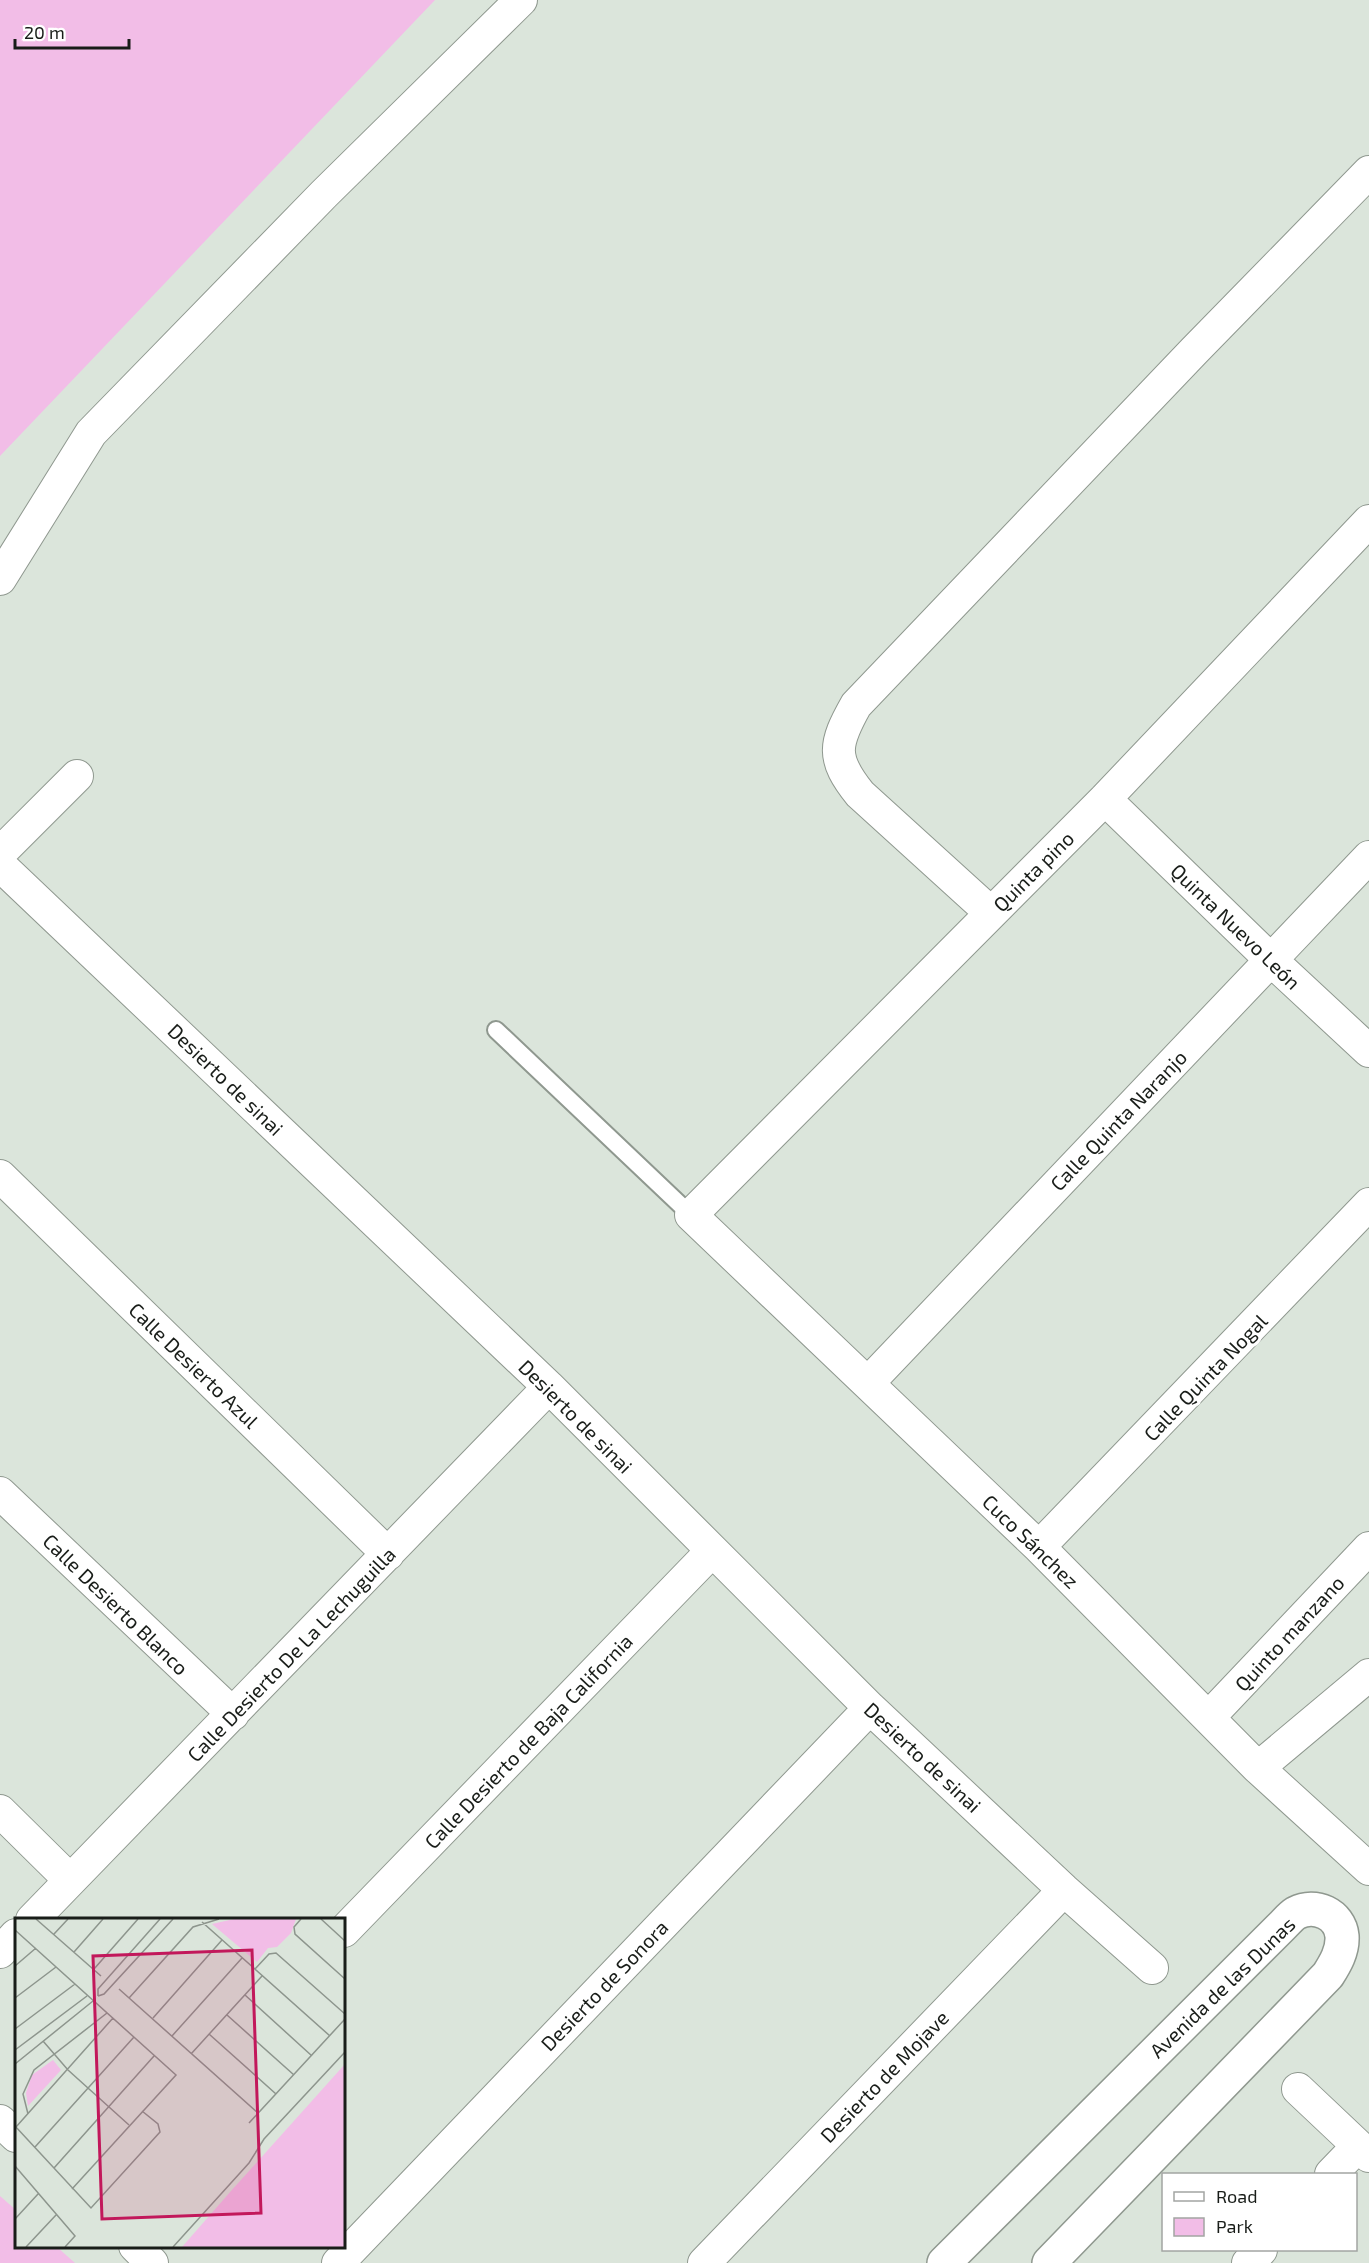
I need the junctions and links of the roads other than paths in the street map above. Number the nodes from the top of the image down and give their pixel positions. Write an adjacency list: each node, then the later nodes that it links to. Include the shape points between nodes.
1 (521, 0): 4 (street, via 324,194 91,434)
2 (1369, 172): 10 (street, via 856,705 842,729 838,754 844,774 860,794)
3 (1369, 521): 6 (street, Quinta pino)
4 (0, 579)
5 (76, 776): 7 (street)
6 (1105, 798): 10 (street, Quinta pino); 11 (street, Quinta Nuevo León)
7 (0, 853)
8 (1369, 857): 11 (street, Calle Quinta Naranjo)
9 (0, 865): 18 (street, Desierto de sinai)
10 (991, 913): 16 (street, Quinta pino)
11 (1271, 960): 13 (street, Quinta Nuevo León); 17 (street, Calle Quinta Naranjo)
12 (496, 1030): 16 (lane)
13 (1369, 1051)
14 (0, 1176): 23 (street, Calle Desierto Azul)
15 (1369, 1204): 20 (street, Calle Quinta Nogal)
16 (691, 1215): 17 (street, Cuco Sánchez)
17 (868, 1383): 20 (street, Cuco Sánchez)
18 (549, 1387): 22 (street, Desierto de sinai); 23 (street, Calle Desierto De La Lechuguilla)
19 (0, 1493): 26 (street, Calle Desierto Blanco)
20 (1039, 1547): 27 (street, Cuco Sánchez)
21 (1369, 1548): 27 (street, Quinto manzano)
22 (712, 1551): 25 (street, Desierto de sinai); 34 (street, Calle Desierto de Baja California)
23 (388, 1554): 26 (street, Calle Desierto De La Lechuguilla)
24 (1369, 1675): 28 (street)
25 (870, 1708): 32 (street, Desierto de sinai); 46 (street, Desierto de Sonora)
26 (232, 1714): 31 (street, Calle Desierto De La Lechuguilla)
27 (1209, 1718): 28 (street, Cuco Sánchez)
28 (1258, 1768): 30 (street, Cuco Sánchez)
29 (0, 1811): 31 (street)
30 (1369, 1869)
31 (70, 1880): 33 (street, Calle Desierto De La Lechuguilla)
32 (1064, 1890): 37 (street, Desierto de sinai); 47 (street, Desierto de Mojave)
33 (34, 1918)
34 (345, 1930)
35 (15, 1936): 36 (street)
36 (0, 1952)
37 (1152, 1968)
38 (1298, 2089): 41 (street)
39 (0, 2121): 40 (street)
40 (15, 2135)
41 (1364, 2151): 42 (street)
42 (1334, 2173)
43 (136, 2248): 45 (street)
44 (1260, 2251): 50 (street)
45 (152, 2263)
46 (338, 2263)
47 (704, 2263)
48 (944, 2263): 49 (street, Avenida de las Dunas, via 1282,1926 1308,1909 1331,1916 1342,1935 1337,1962 1328,1975)
49 (1049, 2263)
50 (1248, 2263)

